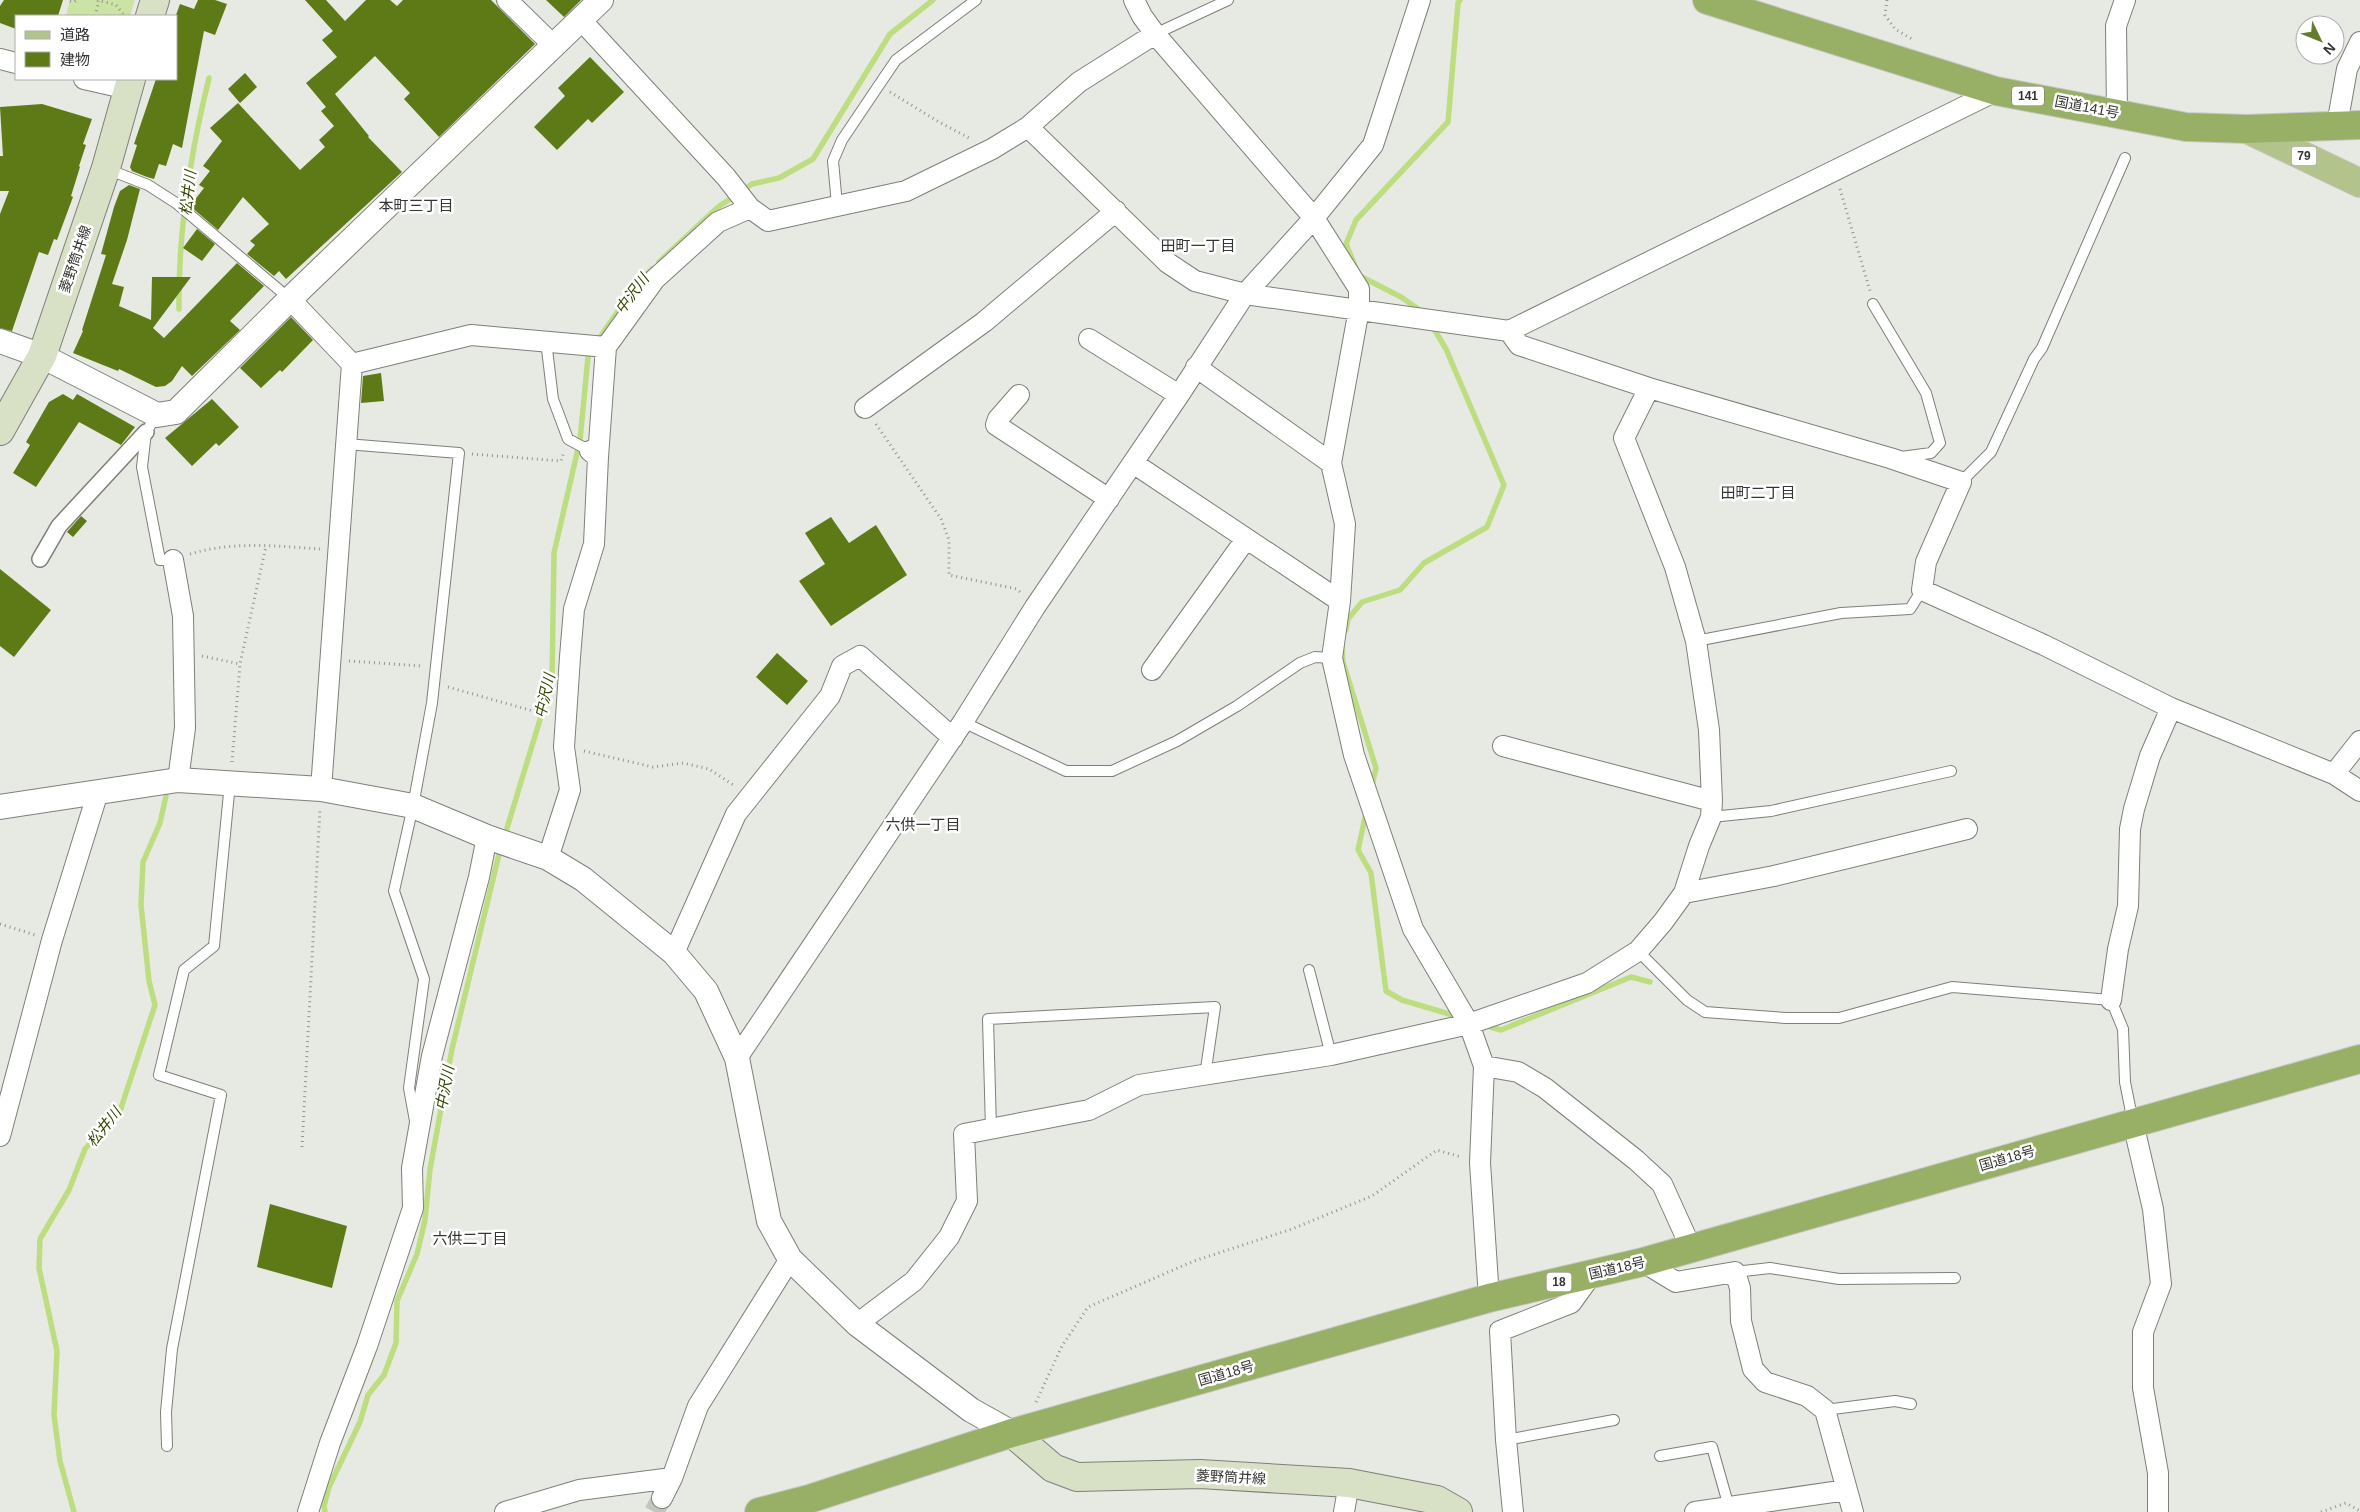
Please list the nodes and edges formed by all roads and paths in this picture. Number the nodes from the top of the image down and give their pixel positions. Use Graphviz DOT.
graph roads {
  1 [pos="77,0"];
  2 [pos="99,0"];
  3 [pos="155,0"];
  4 [pos="507,0"];
  5 [pos="601,0"];
  6 [pos="976,0"];
  7 [pos="1134,0"];
  8 [pos="1228,0"];
  9 [pos="1420,0"];
  10 [pos="1706,0"];
  11 [pos="2125,0"];
  12 [pos="70,1"];
  13 [pos="138,12"];
  14 [pos="96,15"];
  15 [pos="122,15"];
  16 [pos="581,20"];
  17 [pos="1155,34"];
  18 [pos="2360,42"];
  19 [pos="554,46"];
  20 [pos="0,59"];
  21 [pos="15,63"];
  22 [pos="93,80"];
  23 [pos="129,84"];
  24 [pos="879,85"];
  25 [pos="1996,90"];
  26 [pos="2117,113"];
  27 [pos="2348,125"];
  28 [pos="1028,127"];
  29 [pos="2248,129"];
  30 [pos="992,149"];
  31 [pos="2125,158"];
  32 [pos="106,168"];
  33 [pos="1835,170"];
  34 [pos="2360,183"];
  35 [pos="747,203"];
  36 [pos="836,206"];
  37 [pos="1116,211"];
  38 [pos="1314,218"];
  39 [pos="1245,294"];
  40 [pos="290,299"];
  41 [pos="1873,304"];
  42 [pos="1359,309"];
  43 [pos="1509,331"];
  44 [pos="1089,339"];
  45 [pos="0,341"];
  46 [pos="546,341"];
  47 [pos="606,347"];
  48 [pos="42,356"];
  49 [pos="352,364"];
  50 [pos="1196,367"];
  51 [pos="1649,388"];
  52 [pos="1019,395"];
  53 [pos="1179,395"];
  54 [pos="865,408"];
  55 [pos="151,424"];
  56 [pos="0,431"];
  57 [pos="568,439"];
  58 [pos="346,444"];
  59 [pos="460,453"];
  60 [pos="594,454"];
  61 [pos="1890,458"];
  62 [pos="1133,463"];
  63 [pos="1331,463"];
  64 [pos="1961,482"];
  65 [pos="1109,499"];
  66 [pos="1246,539"];
  67 [pos="266,546"];
  68 [pos="338,550"];
  69 [pos="40,559"];
  70 [pos="173,560"];
  71 [pos="1922,590"];
  72 [pos="1340,601"];
  73 [pos="1035,607"];
  74 [pos="1696,641"];
  75 [pos="184,652"];
  76 [pos="1332,658"];
  77 [pos="330,660"];
  78 [pos="240,664"];
  79 [pos="436,667"];
  80 [pos="1152,670"];
  81 [pos="434,683"];
  82 [pos="2171,708"];
  83 [pos="566,714"];
  84 [pos="958,730"];
  85 [pos="2360,741"];
  86 [pos="1503,746"];
  87 [pos="564,747"];
  88 [pos="1951,772"];
  89 [pos="2334,774"];
  90 [pos="174,781"];
  91 [pos="230,782"];
  92 [pos="321,789"];
  93 [pos="2360,791"];
  94 [pos="98,792"];
  95 [pos="750,795"];
  96 [pos="413,806"];
  97 [pos="0,807"];
  98 [pos="1712,809"];
  99 [pos="1967,829"];
  100 [pos="489,837"];
  101 [pos="548,858"];
  102 [pos="1684,893"];
  103 [pos="0,924"];
  104 [pos="52,940"];
  105 [pos="1638,951"];
  106 [pos="674,953"];
  107 [pos="1309,970"];
  108 [pos="2112,1000"];
  109 [pos="1469,1024"];
  110 [pos="1331,1055"];
  111 [pos="737,1058"];
  112 [pos="2360,1059"];
  113 [pos="1484,1066"];
  114 [pos="1206,1076"];
  115 [pos="2133,1122"];
  116 [pos="991,1129"];
  117 [pos="1,1132"];
  118 [pos="418,1136"];
  119 [pos="302,1147"];
  120 [pos="1480,1163"];
  121 [pos="1691,1248"];
  122 [pos="790,1259"];
  123 [pos="1643,1262"];
  124 [pos="1735,1272"];
  125 [pos="1592,1274"];
  126 [pos="1955,1278"];
  127 [pos="1489,1298"];
  128 [pos="857,1324"];
  129 [pos="1911,1404"];
  130 [pos="1825,1410"];
  131 [pos="1614,1420"];
  132 [pos="1018,1432"];
  133 [pos="1506,1440"];
  134 [pos="167,1446"];
  135 [pos="1660,1456"];
  136 [pos="672,1478"];
  137 [pos="1349,1483"];
  138 [pos="1847,1490"];
  139 [pos="662,1498"];
  140 [pos="811,1506"];
  141 [pos="1729,1507"];
  142 [pos="2360,1511"];
  143 [pos="308,1512"];
  144 [pos="505,1512"];
  145 [pos="759,1512"];
  146 [pos="1344,1512"];
  147 [pos="1458,1512"];
  148 [pos="1514,1512"];
  149 [pos="1695,1512"];
  150 [pos="1853,1512"];
  151 [pos="2158,1512"];
  152 [pos="2321,1512"];
  1 -- 12 [label="path"];
  2 -- 14 [label="path"];
  2 -- 15 [label="path"];
  3 -- 13 [label="main road"];
  4 -- 19 [label="street"];
  5 -- 16 [label="street"];
  6 -- 24 [label="lane"];
  7 -- 17 [label="street"];
  8 -- 17 [label="lane"];
  9 -- 38 [label="street"];
  10 -- 25 [label="highway, 国道141号 / 141"];
  11 -- 26 [label="street"];
  16 -- 19 [label="street"];
  16 -- 35 [label="street"];
  17 -- 28 [label="street"];
  17 -- 38 [label="street"];
  18 -- 27 [label="street"];
  19 -- 40 [label="street"];
  20 -- 21 [label="street"];
  22 -- 23 [label="street"];
  23 -- 32 [label="main road, 菱野筒井線"];
  24 -- 30 [label="path"];
  24 -- 36 [label="lane"];
  25 -- 26 [label="highway, 国道141号 / 141"];
  25 -- 33 [label="street"];
  26 -- 29 [label="highway, 国道141号 / 141"];
  27 -- 29 [label="highway, 国道141号 / 141"];
  28 -- 30 [label="street"];
  28 -- 37 [label="street"];
  29 -- 34 [label="main road, 79"];
  30 -- 36 [label="street"];
  31 -- 64 [label="lane"];
  32 -- 40 [label="lane"];
  32 -- 48 [label="main road, 菱野筒井線"];
  33 -- 41 [label="path"];
  33 -- 43 [label="street"];
  35 -- 36 [label="street"];
  35 -- 47 [label="street"];
  37 -- 39 [label="street"];
  37 -- 54 [label="street"];
  38 -- 39 [label="street"];
  38 -- 42 [label="street"];
  39 -- 42 [label="street"];
  39 -- 50 [label="street"];
  40 -- 49 [label="street"];
  40 -- 55 [label="street"];
  41 -- 61 [label="lane"];
  42 -- 43 [label="street"];
  42 -- 63 [label="street"];
  43 -- 51 [label="street"];
  44 -- 53 [label="street"];
  45 -- 48 [label="street"];
  46 -- 47 [label="street"];
  46 -- 49 [label="street"];
  46 -- 57 [label="lane"];
  47 -- 60 [label="street"];
  48 -- 55 [label="street"];
  48 -- 56 [label="main road, 菱野筒井線"];
  49 -- 58 [label="street"];
  50 -- 53 [label="street"];
  50 -- 63 [label="street"];
  51 -- 61 [label="street"];
  51 -- 74 [label="street"];
  52 -- 65 [label="street"];
  53 -- 62 [label="street"];
  54 -- 73 [label="path"];
  55 -- 69 [label="street"];
  55 -- 70 [label="lane"];
  57 -- 59 [label="path"];
  57 -- 60 [label="lane"];
  58 -- 59 [label="lane"];
  58 -- 68 [label="street"];
  59 -- 79 [label="lane"];
  60 -- 83 [label="street"];
  61 -- 64 [label="street"];
  62 -- 65 [label="street"];
  62 -- 66 [label="street"];
  63 -- 72 [label="street"];
  64 -- 71 [label="street"];
  65 -- 73 [label="street"];
  66 -- 72 [label="street"];
  66 -- 80 [label="street"];
  67 -- 68 [label="path"];
  67 -- 70 [label="path"];
  67 -- 78 [label="path"];
  68 -- 77 [label="street"];
  70 -- 75 [label="street"];
  71 -- 74 [label="lane"];
  71 -- 82 [label="street"];
  72 -- 76 [label="street"];
  73 -- 84 [label="street"];
  74 -- 98 [label="street"];
  75 -- 78 [label="path"];
  75 -- 90 [label="street"];
  76 -- 84 [label="lane"];
  76 -- 109 [label="street"];
  77 -- 79 [label="path"];
  77 -- 92 [label="street"];
  78 -- 91 [label="path"];
  79 -- 81 [label="lane"];
  81 -- 83 [label="path"];
  81 -- 96 [label="lane"];
  82 -- 89 [label="street"];
  82 -- 108 [label="street"];
  83 -- 87 [label="street"];
  84 -- 95 [label="street"];
  84 -- 111 [label="street"];
  85 -- 89 [label="street"];
  86 -- 98 [label="street"];
  87 -- 95 [label="path"];
  87 -- 101 [label="street"];
  88 -- 98 [label="lane"];
  89 -- 93 [label="street"];
  90 -- 91 [label="street"];
  90 -- 94 [label="street"];
  91 -- 92 [label="street"];
  91 -- 134 [label="lane"];
  92 -- 96 [label="street"];
  92 -- 119 [label="path"];
  94 -- 97 [label="street"];
  94 -- 104 [label="street"];
  95 -- 106 [label="street"];
  96 -- 100 [label="street"];
  96 -- 118 [label="lane"];
  98 -- 102 [label="street"];
  99 -- 102 [label="street"];
  100 -- 101 [label="street"];
  100 -- 118 [label="street"];
  101 -- 106 [label="street"];
  102 -- 105 [label="street"];
  103 -- 104 [label="path"];
  104 -- 117 [label="street"];
  105 -- 108 [label="lane"];
  105 -- 109 [label="street"];
  106 -- 111 [label="street"];
  107 -- 110 [label="lane"];
  108 -- 115 [label="lane"];
  109 -- 110 [label="street"];
  109 -- 113 [label="street"];
  110 -- 114 [label="street"];
  111 -- 122 [label="street"];
  112 -- 115 [label="highway, 国道18号 / 18"];
  113 -- 120 [label="street"];
  113 -- 121 [label="street"];
  114 -- 116 [label="street"];
  114 -- 116 [label="lane"];
  115 -- 121 [label="highway, 国道18号 / 18"];
  115 -- 151 [label="street"];
  116 -- 128 [label="street"];
  118 -- 143 [label="street"];
  120 -- 127 [label="street"];
  120 -- 132 [label="path"];
  121 -- 123 [label="highway, 国道18号 / 18"];
  122 -- 128 [label="street"];
  122 -- 136 [label="street"];
  123 -- 124 [label="street"];
  123 -- 125 [label="highway, 国道18号 / 18"];
  124 -- 126 [label="lane"];
  124 -- 130 [label="street"];
  125 -- 127 [label="highway, 国道18号 / 18"];
  125 -- 133 [label="street"];
  127 -- 132 [label="highway, 国道18号 / 18"];
  128 -- 132 [label="street"];
  129 -- 130 [label="lane"];
  130 -- 138 [label="street"];
  131 -- 133 [label="lane"];
  132 -- 137 [label="main road, 菱野筒井線"];
  132 -- 140 [label="highway, 国道18号 / 18"];
  133 -- 148 [label="street"];
  135 -- 141 [label="lane"];
  136 -- 139 [label="street"];
  136 -- 144 [label="street"];
  137 -- 146 [label="street"];
  137 -- 147 [label="main road, 菱野筒井線"];
  138 -- 141 [label="street"];
  138 -- 150 [label="street"];
  140 -- 145 [label="highway, 国道18号 / 18"];
  141 -- 149 [label="street"];
  142 -- 152 [label="path"];
}
